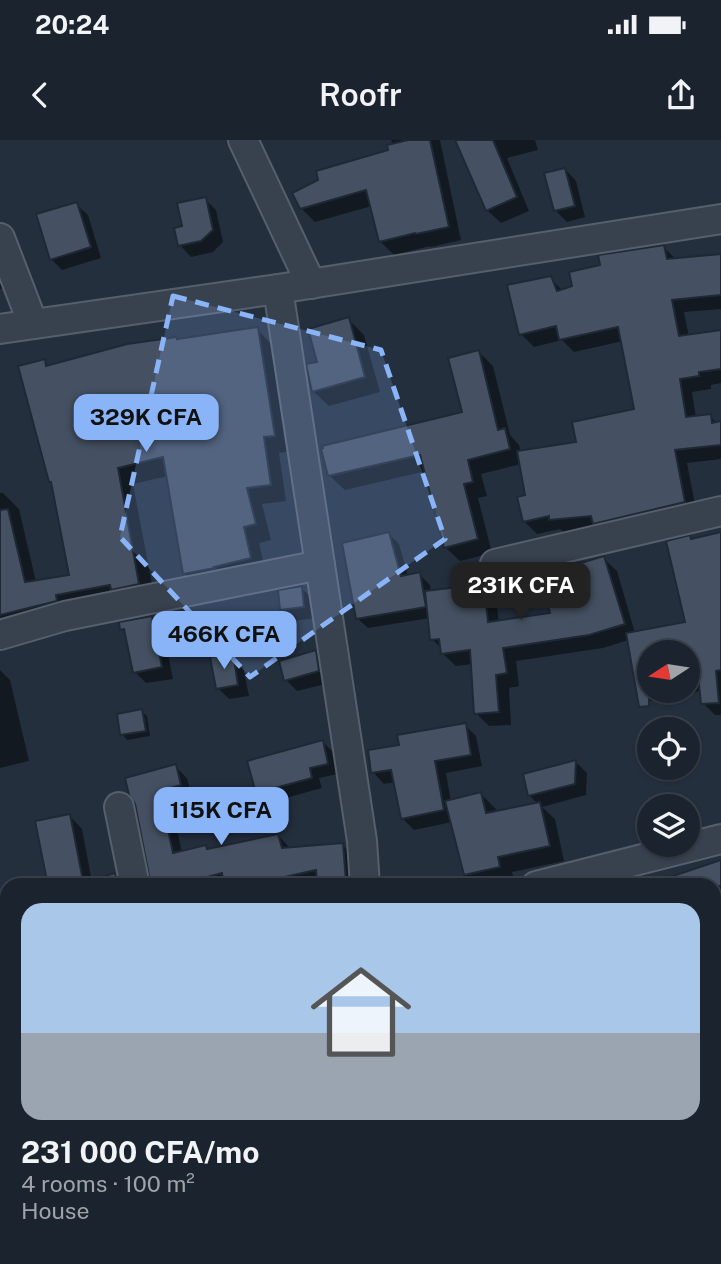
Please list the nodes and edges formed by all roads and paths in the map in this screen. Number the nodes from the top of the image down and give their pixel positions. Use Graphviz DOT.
graph roads {
  1 [pos="243,140"];
  2 [pos="721,219"];
  3 [pos="0,239"];
  4 [pos="311,284"];
  5 [pos="278,289"];
  6 [pos="33,324"];
  7 [pos="0,329"];
  8 [pos="721,512"];
  9 [pos="495,564"];
  10 [pos="320,565"];
  11 [pos="0,635"];
  12 [pos="119,807"];
  13 [pos="721,839"];
  14 [pos="133,878"];
  15 [pos="364,878"];
  16 [pos="567,878"];
  1 -- 4 [label="street"];
  2 -- 4 [label="street"];
  3 -- 6 [label="street"];
  4 -- 5 [label="street"];
  5 -- 6 [label="street"];
  5 -- 10 [label="street"];
  6 -- 7 [label="street"];
  8 -- 9 [label="street"];
  10 -- 11 [label="street"];
  10 -- 15 [label="street"];
  12 -- 14 [label="street"];
  13 -- 16 [label="street"];
}
